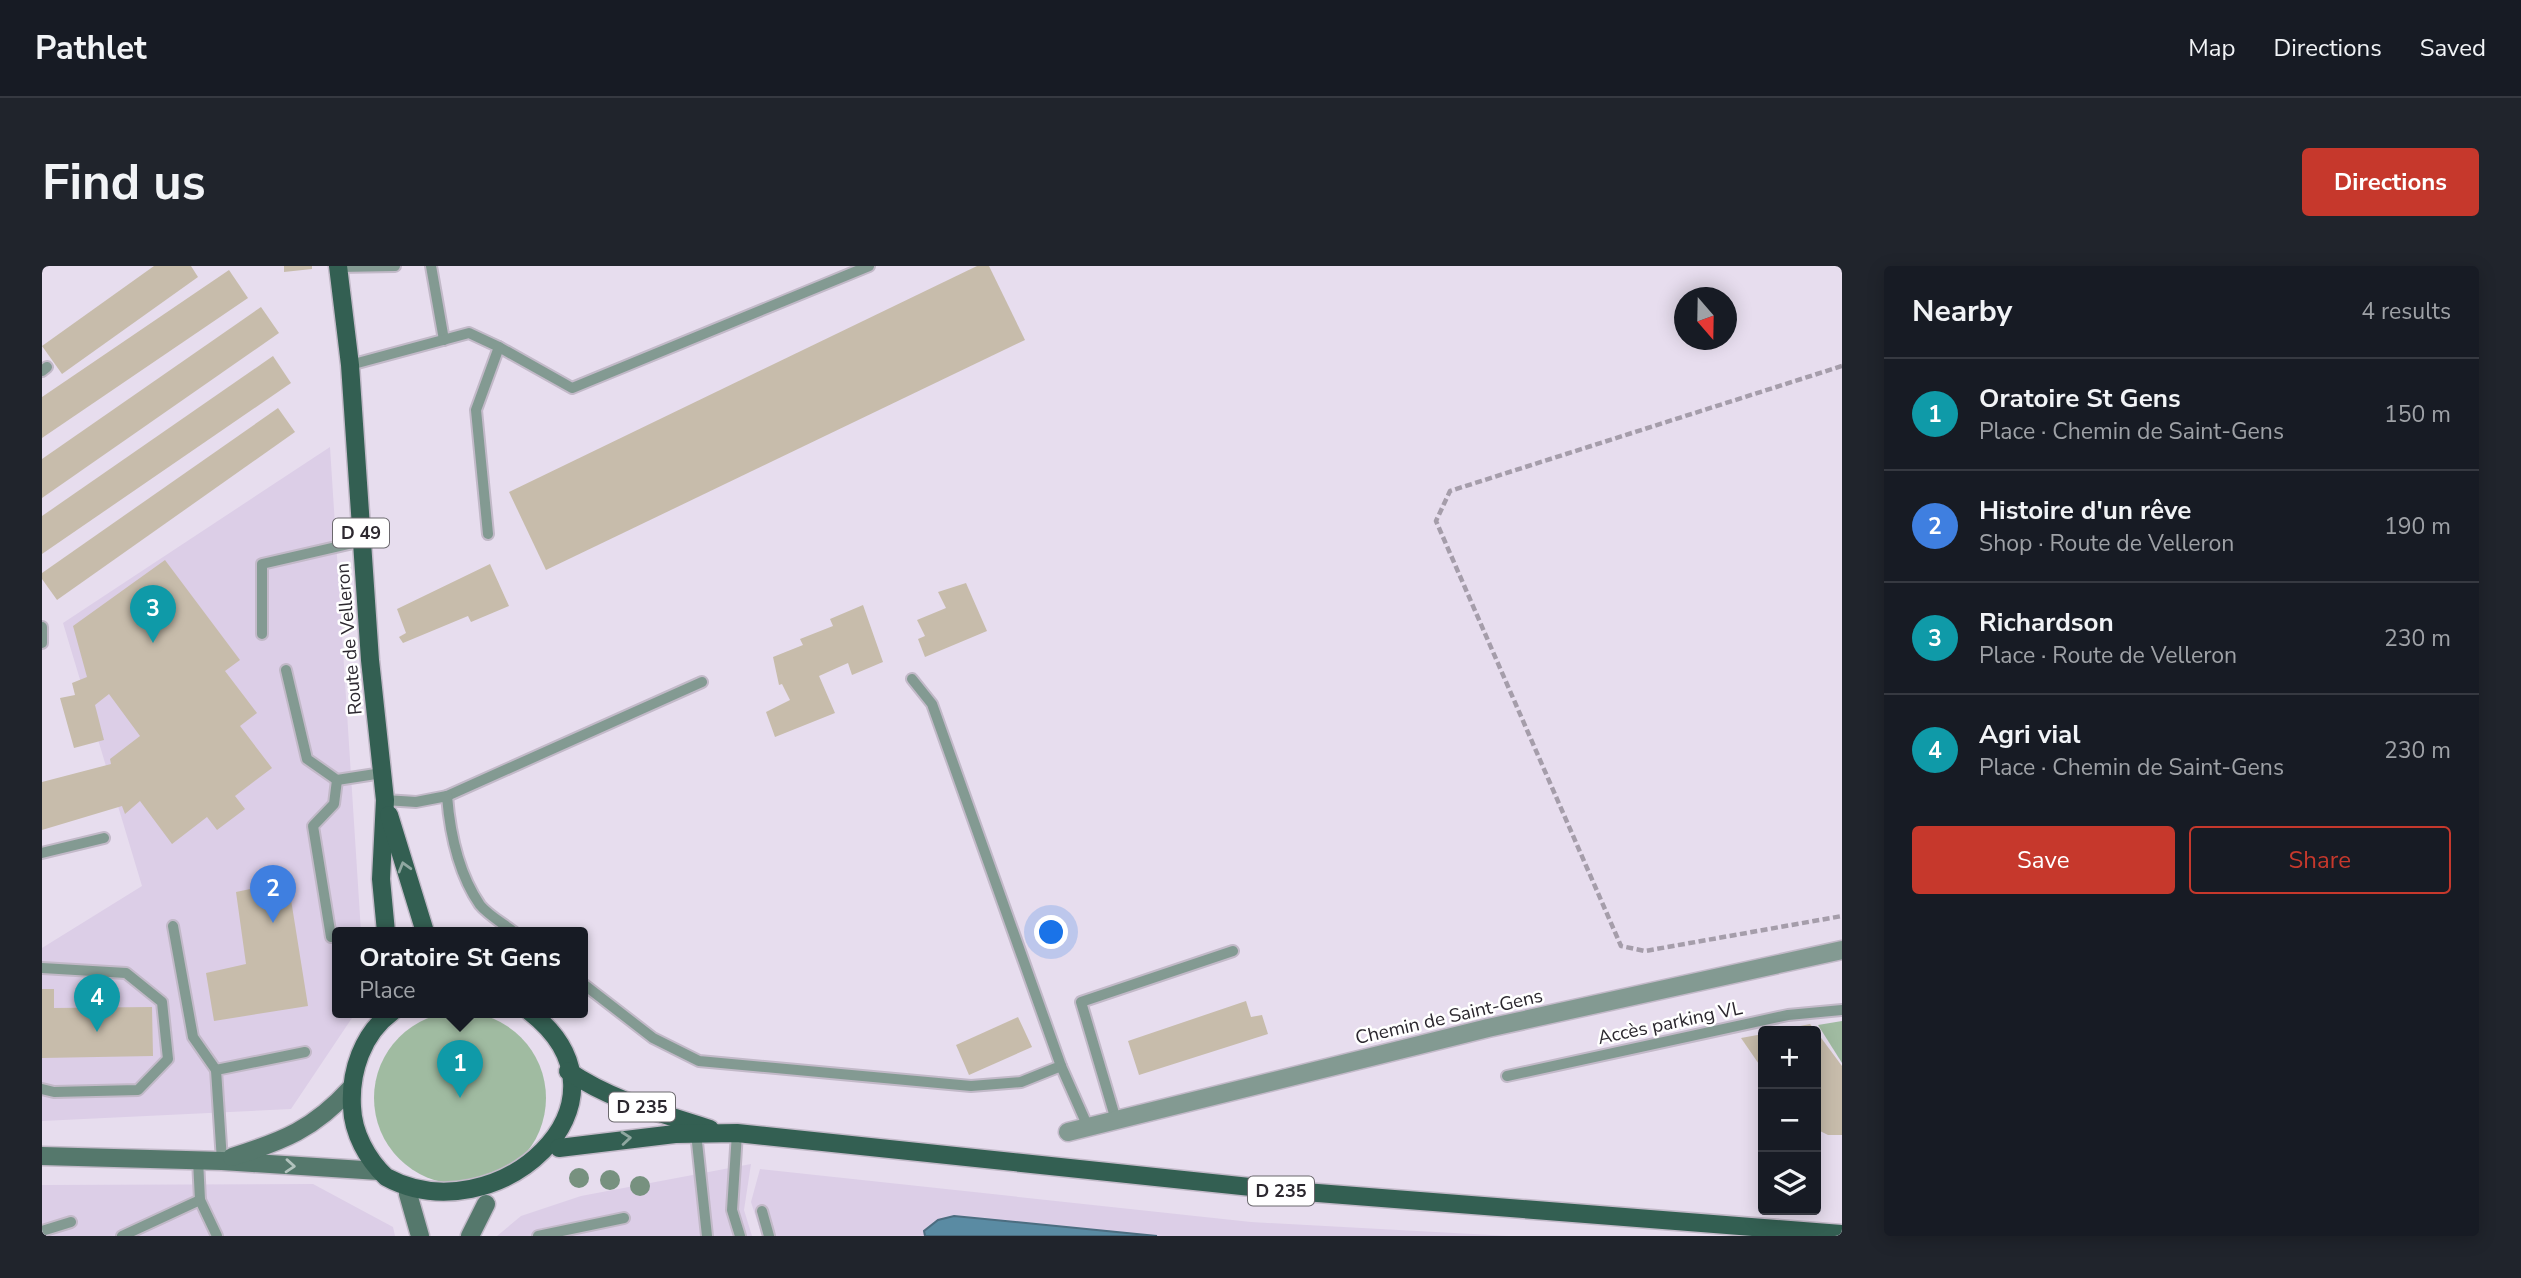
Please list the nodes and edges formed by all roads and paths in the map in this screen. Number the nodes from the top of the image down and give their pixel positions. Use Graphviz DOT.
graph roads {
  1 [pos="395,266"];
  2 [pos="431,266"];
  3 [pos="869,266"];
  4 [pos="338,267"];
  5 [pos="444,340"];
  6 [pos="499,347"];
  7 [pos="350,365"];
  8 [pos="1842,366"];
  9 [pos="488,534"];
  10 [pos="362,541"];
  11 [pos="42,627"];
  12 [pos="262,634"];
  13 [pos="42,643"];
  14 [pos="286,670"];
  15 [pos="912,678"];
  16 [pos="702,682"];
  17 [pos="382,773"];
  18 [pos="337,780"];
  19 [pos="447,796"];
  20 [pos="385,800"];
  21 [pos="104,838"];
  22 [pos="42,853"];
  23 [pos="1842,916"];
  24 [pos="173,926"];
  25 [pos="386,927"];
  26 [pos="423,927"];
  27 [pos="508,927"];
  28 [pos="331,937"];
  29 [pos="1842,950"];
  30 [pos="1233,951"];
  31 [pos="42,968"];
  32 [pos="588,986"];
  33 [pos="1842,1010"];
  34 [pos="385,1018"];
  35 [pos="535,1018"];
  36 [pos="305,1052"];
  37 [pos="1061,1066"];
  38 [pos="216,1070"];
  39 [pos="568,1071"];
  40 [pos="1507,1076"];
  41 [pos="351,1088"];
  42 [pos="42,1089"];
  43 [pos="1116,1120"];
  44 [pos="1088,1127"];
  45 [pos="1068,1132"];
  46 [pos="696,1133"];
  47 [pos="729,1133"];
  48 [pos="559,1148"];
  49 [pos="42,1156"];
  50 [pos="198,1160"];
  51 [pos="222,1161"];
  52 [pos="379,1171"];
  53 [pos="408,1194"];
  54 [pos="200,1200"];
  55 [pos="486,1204"];
  56 [pos="762,1211"];
  57 [pos="624,1218"];
  58 [pos="71,1222"];
  59 [pos="42,1231"];
  60 [pos="1842,1234"];
  61 [pos="122,1236"];
  62 [pos="217,1236"];
  63 [pos="420,1236"];
  64 [pos="470,1236"];
  65 [pos="538,1236"];
  66 [pos="707,1236"];
  67 [pos="740,1236"];
  68 [pos="769,1236"];
  1 -- 4 [label="lane"];
  2 -- 5 [label="lane"];
  3 -- 6 [label="lane"];
  4 -- 7 [label="main road, Route de Velleron / D 49"];
  5 -- 6 [label="lane"];
  5 -- 7 [label="lane"];
  6 -- 9 [label="lane"];
  7 -- 10 [label="main road, Route de Velleron / D 49"];
  8 -- 23 [label="path"];
  10 -- 12 [label="lane"];
  10 -- 17 [label="main road, Route de Velleron / D 49"];
  11 -- 13 [label="lane"];
  14 -- 18 [label="lane"];
  15 -- 37 [label="lane"];
  16 -- 19 [label="lane"];
  17 -- 18 [label="lane"];
  17 -- 20 [label="main road, Route de Velleron / D 49"];
  18 -- 28 [label="lane"];
  19 -- 20 [label="lane"];
  19 -- 27 [label="lane"];
  20 -- 25 [label="main road, Route de Velleron / D 49"];
  26 -- 20 [label="main road, Route de Velleron / D 49, one-way"];
  21 -- 22 [label="lane"];
  24 -- 38 [label="lane"];
  29 -- 43 [label="street, Chemin de Saint-Gens"];
  30 -- 43 [label="lane"];
  31 -- 42 [label="lane"];
  32 -- 37 [label="lane"];
  33 -- 40 [label="lane, Accès parking VL"];
  34 -- 41 [label="main road"];
  35 -- 39 [label="main road"];
  36 -- 38 [label="lane"];
  37 -- 44 [label="lane"];
  38 -- 51 [label="lane"];
  39 -- 47 [label="main road, D 235"];
  39 -- 48 [label="main road"];
  41 -- 51 [label="main road"];
  41 -- 52 [label="main road"];
  43 -- 44 [label="street, Chemin de Saint-Gens"];
  44 -- 45 [label="street, Chemin de Saint-Gens"];
  46 -- 47 [label="main road, D 235"];
  48 -- 46 [label="main road, D 235, one-way"];
  46 -- 66 [label="lane"];
  47 -- 60 [label="main road, D 235"];
  47 -- 67 [label="lane"];
  48 -- 55 [label="main road"];
  49 -- 50 [label="main road"];
  50 -- 51 [label="main road"];
  50 -- 54 [label="lane"];
  51 -- 52 [label="main road, one-way"];
  52 -- 53 [label="main road"];
  53 -- 55 [label="main road"];
  53 -- 63 [label="main road"];
  54 -- 61 [label="lane"];
  54 -- 62 [label="lane"];
  55 -- 64 [label="main road"];
  56 -- 68 [label="lane"];
  57 -- 65 [label="lane"];
  58 -- 59 [label="lane"];
}
